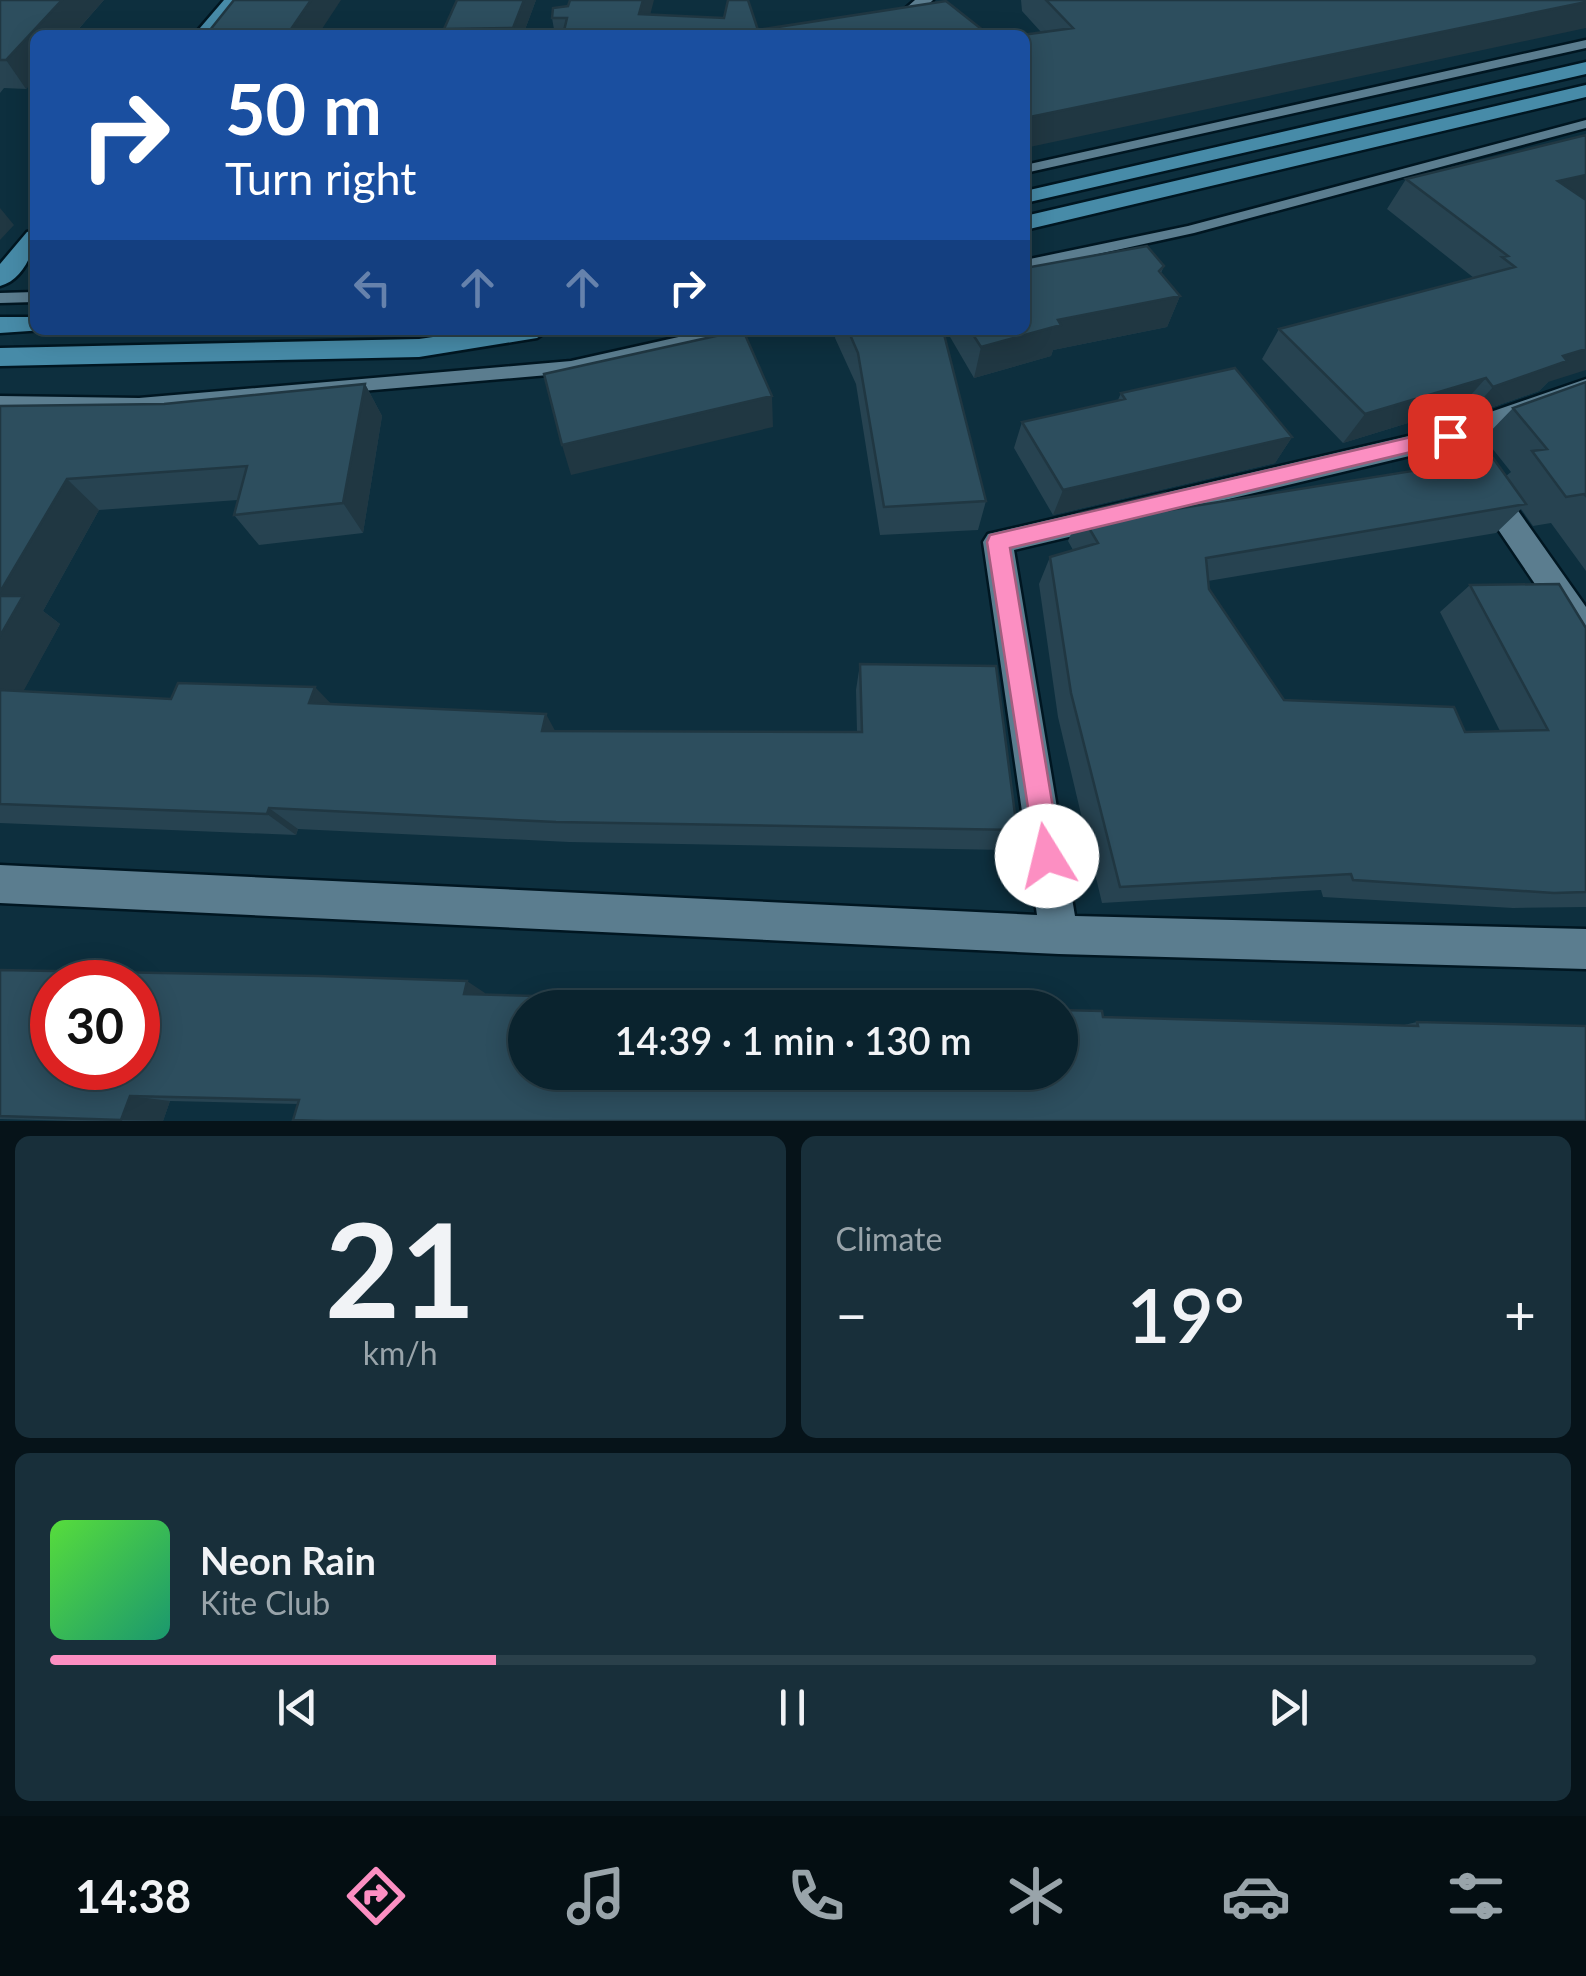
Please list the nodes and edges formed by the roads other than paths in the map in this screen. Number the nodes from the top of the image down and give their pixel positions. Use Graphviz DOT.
graph roads {
  1 [pos="232,0"];
  2 [pos="925,0"];
  3 [pos="896,27"];
  4 [pos="207,30"];
  5 [pos="1586,44"];
  6 [pos="1586,68"];
  7 [pos="1586,92"];
  8 [pos="1586,124"];
  9 [pos="1030,168"];
  10 [pos="1030,196"];
  11 [pos="1030,222"];
  12 [pos="30,243"];
  13 [pos="1030,264"];
  14 [pos="0,279"];
  15 [pos="30,297"];
  16 [pos="0,298"];
  17 [pos="30,324"];
  18 [pos="0,325"];
  19 [pos="504,335"];
  20 [pos="712,335"];
  21 [pos="0,357"];
  22 [pos="1586,388"];
  23 [pos="0,402"];
  24 [pos="1450,436"];
  25 [pos="1586,633"];
  26 [pos="0,884"];
  27 [pos="1059,935"];
  28 [pos="1586,949"];
  1 -- 4 [label="main road"];
  2 -- 3 [label="street"];
  5 -- 9 [label="lane"];
  6 -- 10 [label="main road"];
  7 -- 11 [label="main road"];
  8 -- 13 [label="lane"];
  12 -- 14 [label="main road"];
  15 -- 16 [label="lane"];
  17 -- 18 [label="main road"];
  19 -- 21 [label="main road"];
  20 -- 23 [label="lane"];
  22 -- 24 [label="street"];
  24 -- 25 [label="street"];
  24 -- 27 [label="street"];
  26 -- 27 [label="street"];
  27 -- 28 [label="street"];
}
